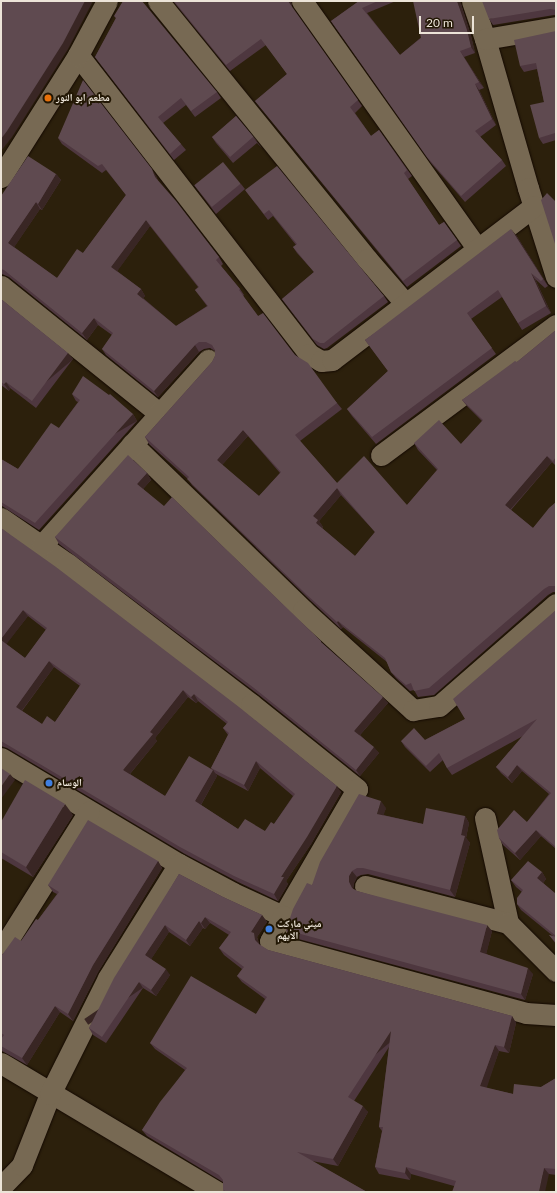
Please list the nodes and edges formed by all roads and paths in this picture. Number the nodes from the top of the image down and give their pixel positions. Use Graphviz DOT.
graph roads {
  1 [pos="107,1"];
  2 [pos="158,1"];
  3 [pos="302,1"];
  4 [pos="472,1"];
  5 [pos="556,27"];
  6 [pos="485,39"];
  7 [pos="78,55"];
  8 [pos="2,174"];
  9 [pos="534,206"];
  10 [pos="477,248"];
  11 [pos="556,277"];
  12 [pos="1,286"];
  13 [pos="405,303"];
  14 [pos="556,325"];
  15 [pos="208,360"];
  16 [pos="159,413"];
  17 [pos="132,444"];
  18 [pos="381,455"];
  19 [pos="1,518"];
  20 [pos="42,545"];
  21 [pos="556,604"];
  22 [pos="1,758"];
  23 [pos="89,811"];
  24 [pos="485,818"];
  25 [pos="179,864"];
  26 [pos="365,886"];
  27 [pos="283,916"];
  28 [pos="508,923"];
  29 [pos="1,951"];
  30 [pos="556,971"];
  31 [pos="556,1015"];
  32 [pos="1,1063"];
  33 [pos="50,1094"];
  34 [pos="1,1187"];
  35 [pos="217,1192"];
  1 -- 7 [label="street"];
  2 -- 13 [label="street"];
  3 -- 10 [label="street"];
  4 -- 6 [label="street"];
  5 -- 6 [label="street"];
  6 -- 9 [label="street"];
  7 -- 8 [label="street"];
  7 -- 13 [label="street"];
  9 -- 10 [label="street"];
  9 -- 11 [label="street"];
  10 -- 13 [label="street"];
  12 -- 16 [label="street"];
  14 -- 18 [label="street"];
  15 -- 16 [label="street"];
  16 -- 17 [label="street"];
  17 -- 20 [label="street"];
  17 -- 21 [label="street"];
  19 -- 20 [label="street"];
  20 -- 27 [label="street"];
  22 -- 23 [label="street"];
  23 -- 25 [label="street"];
  23 -- 29 [label="street"];
  24 -- 28 [label="street"];
  25 -- 27 [label="street"];
  25 -- 33 [label="street"];
  26 -- 28 [label="street"];
  27 -- 31 [label="street"];
  28 -- 30 [label="street"];
  32 -- 33 [label="street"];
  33 -- 34 [label="street"];
  33 -- 35 [label="street"];
}
